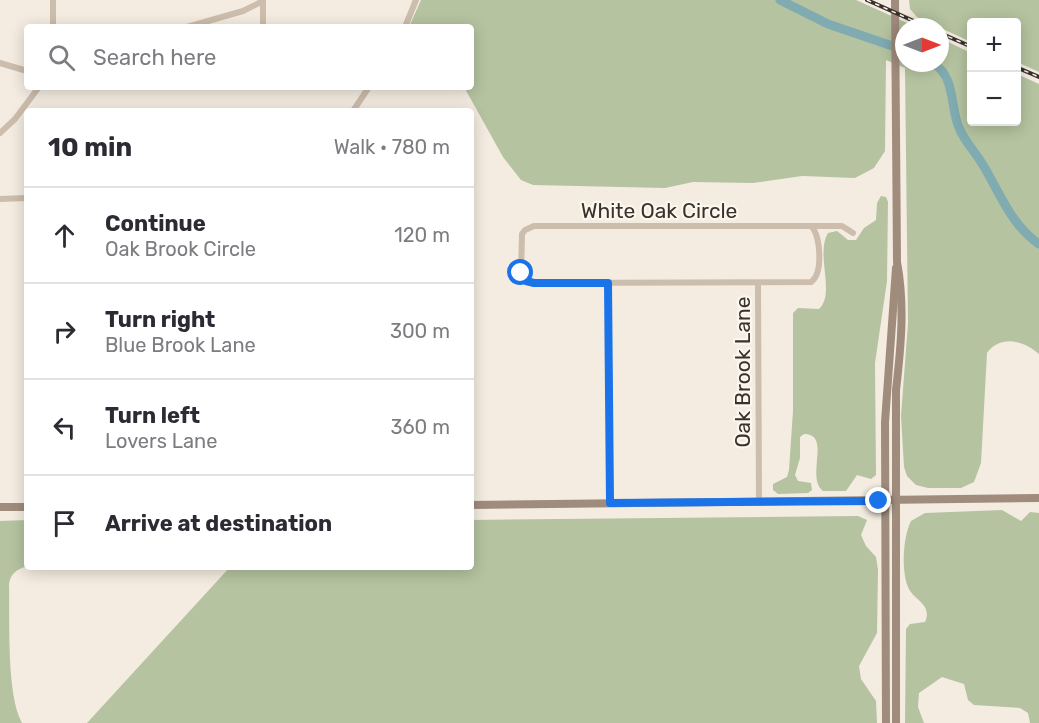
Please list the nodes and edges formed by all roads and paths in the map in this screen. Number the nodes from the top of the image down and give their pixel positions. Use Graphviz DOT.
graph roads {
  1 [pos="53,0"];
  2 [pos="416,0"];
  3 [pos="895,0"];
  4 [pos="263,1"];
  5 [pos="54,24"];
  6 [pos="198,24"];
  7 [pos="263,24"];
  8 [pos="406,24"];
  9 [pos="0,63"];
  10 [pos="24,70"];
  11 [pos="37,90"];
  12 [pos="367,90"];
  13 [pos="355,108"];
  14 [pos="0,133"];
  15 [pos="24,198"];
  16 [pos="0,199"];
  17 [pos="812,227"];
  18 [pos="853,233"];
  19 [pos="897,262"];
  20 [pos="608,283"];
  21 [pos="758,283"];
  22 [pos="1039,498"];
  23 [pos="885,501"];
  24 [pos="896,501"];
  25 [pos="610,503"];
  26 [pos="759,503"];
  27 [pos="474,505"];
  28 [pos="0,507"];
  29 [pos="24,507"];
  30 [pos="886,723"];
  31 [pos="896,723"];
  1 -- 5 [label="street"];
  2 -- 8 [label="street"];
  3 -- 19 [label="street"];
  4 -- 6 [label="street"];
  4 -- 7 [label="street"];
  9 -- 10 [label="street"];
  11 -- 14 [label="street"];
  12 -- 13 [label="street"];
  15 -- 16 [label="street"];
  17 -- 18 [label="street, White Oak Circle"];
  17 -- 20 [label="street, White Oak Circle"];
  17 -- 21 [label="street, Oak Brook Lane"];
  19 -- 23 [label="street"];
  19 -- 24 [label="street"];
  20 -- 21 [label="street"];
  20 -- 25 [label="street"];
  21 -- 26 [label="street, Oak Brook Lane"];
  22 -- 24 [label="street"];
  23 -- 24 [label="street"];
  23 -- 26 [label="street"];
  23 -- 30 [label="street"];
  24 -- 31 [label="street"];
  25 -- 26 [label="street"];
  25 -- 27 [label="street"];
  28 -- 29 [label="street"];
}
